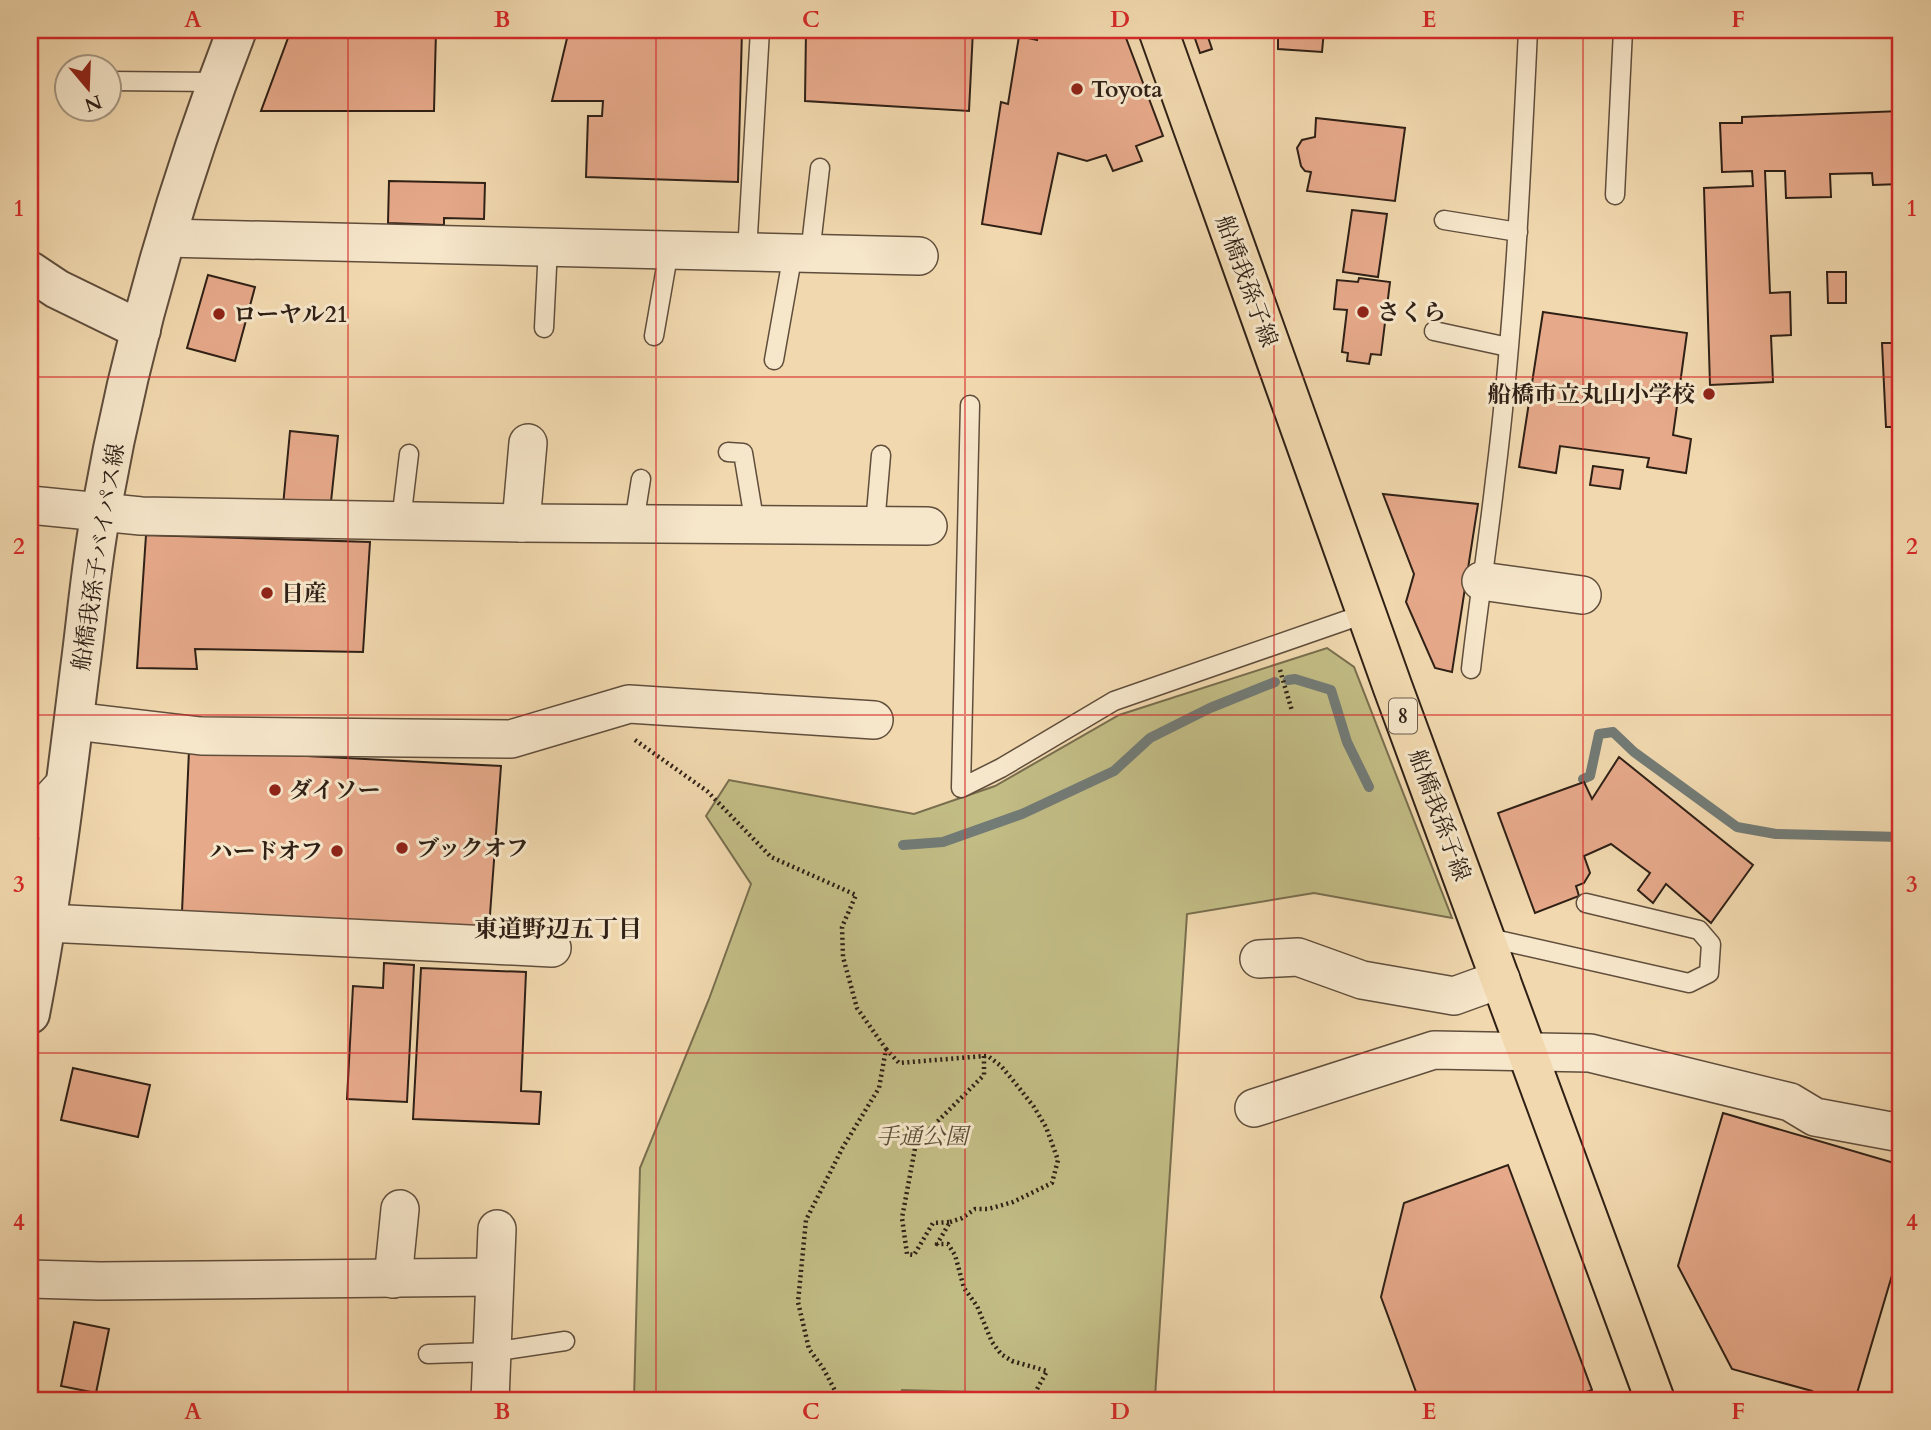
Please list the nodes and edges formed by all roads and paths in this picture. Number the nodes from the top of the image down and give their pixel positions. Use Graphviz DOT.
graph roads {
  1 [pos="237,30"];
  2 [pos="760,30"];
  3 [pos="1158,30"];
  4 [pos="1528,30"];
  5 [pos="1623,30"];
  6 [pos="122,81"];
  7 [pos="217,82"];
  8 [pos="820,168"];
  9 [pos="1615,195"];
  10 [pos="1444,220"];
  11 [pos="1518,232"];
  12 [pos="166,238"];
  13 [pos="548,247"];
  14 [pos="669,250"];
  15 [pos="747,252"];
  16 [pos="802,253"];
  17 [pos="919,256"];
  18 [pos="30,271"];
  19 [pos="544,328"];
  20 [pos="141,330"];
  21 [pos="1434,331"];
  22 [pos="654,336"];
  23 [pos="1507,347"];
  24 [pos="774,360"];
  25 [pos="970,404"];
  26 [pos="528,443"];
  27 [pos="728,452"];
  28 [pos="409,454"];
  29 [pos="881,455"];
  30 [pos="641,480"];
  31 [pos="30,505"];
  32 [pos="101,512"];
  33 [pos="401,521"];
  34 [pos="521,523"];
  35 [pos="634,523"];
  36 [pos="755,525"];
  37 [pos="875,525"];
  38 [pos="928,526"];
  39 [pos="1481,581"];
  40 [pos="1583,595"];
  41 [pos="1347,620"];
  42 [pos="1280,667"];
  43 [pos="1471,669"];
  44 [pos="1292,711"];
  45 [pos="598,713"];
  46 [pos="874,720"];
  47 [pos="74,721"];
  48 [pos="65,784"];
  49 [pos="30,822"];
  50 [pos="1586,903"];
  51 [pos="47,923"];
  52 [pos="1485,937"];
  53 [pos="552,948"];
  54 [pos="1259,959"];
  55 [pos="1501,979"];
  56 [pos="30,1014"];
  57 [pos="886,1049"];
  58 [pos="1529,1054"];
  59 [pos="984,1056"];
  60 [pos="1254,1108"];
  61 [pos="1901,1133"];
  62 [pos="400,1209"];
  63 [pos="950,1222"];
  64 [pos="497,1229"];
  65 [pos="494,1277"];
  66 [pos="30,1279"];
  67 [pos="393,1279"];
  68 [pos="565,1341"];
  69 [pos="492,1352"];
  70 [pos="428,1354"];
  71 [pos="489,1400"];
  72 [pos="841,1400"];
  73 [pos="899,1400"];
  74 [pos="905,1400"];
  75 [pos="1031,1400"];
  76 [pos="1655,1400"];
  1 -- 7 [label="street, 船橋我孫子バイパス線"];
  2 -- 15 [label="lane"];
  3 -- 52 [label="main road, 船橋我孫子線 / 8"];
  4 -- 11 [label="lane"];
  5 -- 9 [label="lane"];
  6 -- 7 [label="lane"];
  7 -- 12 [label="street, 船橋我孫子バイパス線"];
  8 -- 16 [label="lane"];
  10 -- 11 [label="lane"];
  11 -- 23 [label="lane"];
  12 -- 13 [label="street"];
  12 -- 20 [label="street, 船橋我孫子バイパス線"];
  13 -- 14 [label="street"];
  13 -- 19 [label="lane"];
  14 -- 15 [label="street"];
  14 -- 22 [label="lane"];
  15 -- 16 [label="street"];
  16 -- 17 [label="street"];
  16 -- 24 [label="lane"];
  18 -- 20 [label="street"];
  20 -- 32 [label="street, 船橋我孫子バイパス線"];
  21 -- 23 [label="lane"];
  23 -- 39 [label="lane"];
  25 -- 41 [label="lane"];
  26 -- 34 [label="street"];
  27 -- 36 [label="lane"];
  28 -- 33 [label="lane"];
  29 -- 37 [label="lane"];
  30 -- 35 [label="lane"];
  31 -- 32 [label="street"];
  32 -- 33 [label="street"];
  32 -- 47 [label="street, 船橋我孫子バイパス線"];
  33 -- 34 [label="street"];
  34 -- 35 [label="street"];
  35 -- 36 [label="street"];
  36 -- 37 [label="street"];
  37 -- 38 [label="street"];
  39 -- 40 [label="street"];
  39 -- 43 [label="lane"];
  42 -- 44 [label="path"];
  45 -- 46 [label="street"];
  45 -- 47 [label="street"];
  45 -- 57 [label="path"];
  47 -- 48 [label="street, 船橋我孫子バイパス線"];
  48 -- 49 [label="street"];
  48 -- 51 [label="street, 船橋我孫子バイパス線"];
  50 -- 52 [label="lane"];
  51 -- 53 [label="street"];
  51 -- 56 [label="street, 船橋我孫子バイパス線"];
  52 -- 55 [label="main road, 船橋我孫子線 / 8"];
  54 -- 55 [label="street"];
  55 -- 58 [label="main road, 船橋我孫子線 / 8"];
  57 -- 59 [label="path"];
  57 -- 72 [label="path"];
  58 -- 60 [label="street"];
  58 -- 61 [label="street"];
  58 -- 76 [label="main road, 船橋我孫子線 / 8"];
  59 -- 63 [label="path"];
  59 -- 63 [label="path"];
  62 -- 67 [label="street"];
  63 -- 75 [label="path"];
  64 -- 65 [label="street"];
  65 -- 67 [label="street"];
  65 -- 69 [label="street"];
  66 -- 67 [label="street"];
  68 -- 69 [label="lane"];
  69 -- 70 [label="lane"];
  69 -- 71 [label="street"];
  73 -- 74 [label="path"];
}
